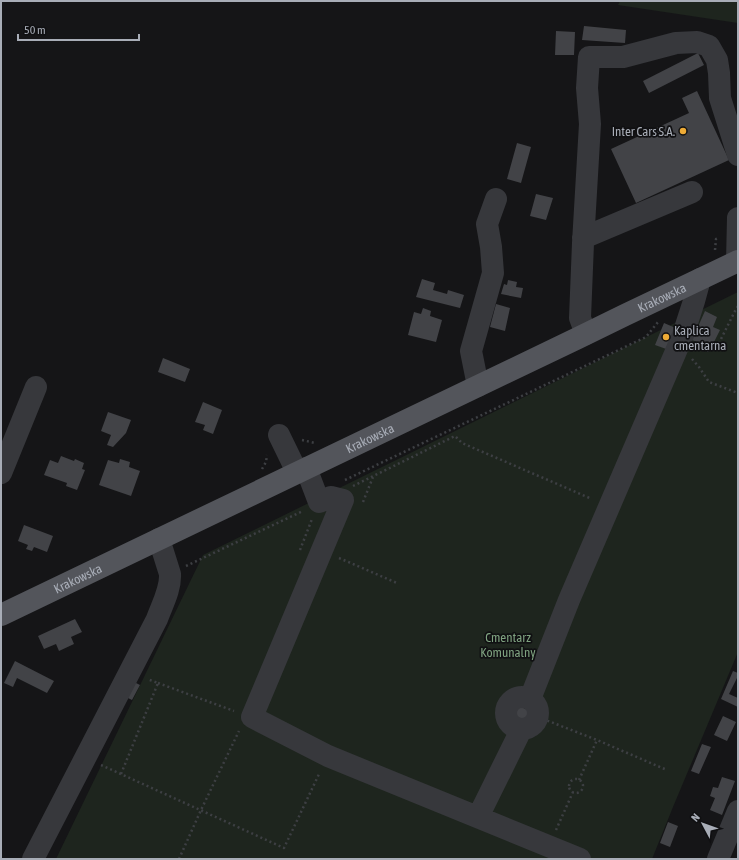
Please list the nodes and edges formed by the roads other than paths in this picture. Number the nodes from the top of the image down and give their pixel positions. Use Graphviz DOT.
graph roads {
  1 [pos="738,155"];
  2 [pos="692,192"];
  3 [pos="496,199"];
  4 [pos="738,218"];
  5 [pos="583,238"];
  6 [pos="738,262"];
  7 [pos="700,279"];
  8 [pos="586,334"];
  9 [pos="478,386"];
  10 [pos="36,387"];
  11 [pos="279,435"];
  12 [pos="302,470"];
  13 [pos="1,473"];
  14 [pos="159,539"];
  15 [pos="1,615"];
  16 [pos="738,811"];
  17 [pos="478,817"];
  18 [pos="33,859"];
  19 [pos="580,859"];
  20 [pos="718,859"];
  1 -- 5 [label="street"];
  2 -- 5 [label="street"];
  3 -- 9 [label="street"];
  4 -- 6 [label="street"];
  5 -- 8 [label="street"];
  6 -- 7 [label="main road, Krakowska"];
  7 -- 8 [label="main road, Krakowska"];
  7 -- 17 [label="street"];
  8 -- 9 [label="main road, Krakowska"];
  9 -- 12 [label="main road, Krakowska"];
  10 -- 13 [label="street"];
  11 -- 12 [label="street"];
  12 -- 14 [label="main road, Krakowska"];
  12 -- 17 [label="street"];
  14 -- 15 [label="main road, Krakowska"];
  14 -- 18 [label="street"];
  16 -- 20 [label="street"];
  17 -- 19 [label="street"];
}
